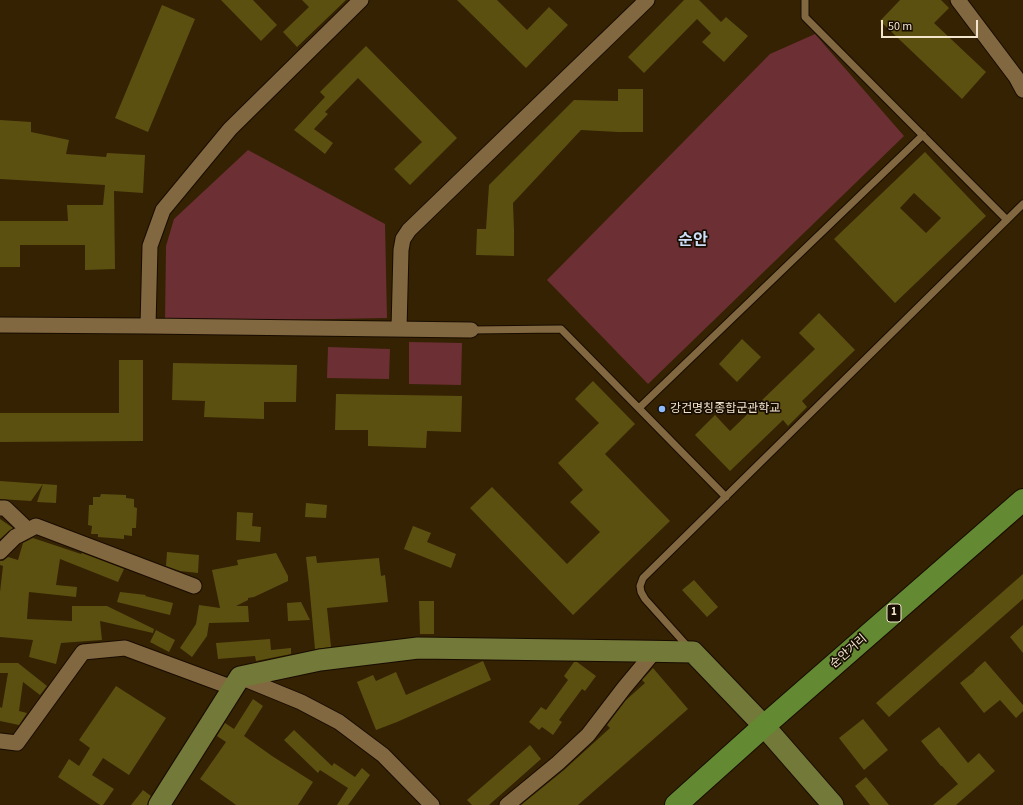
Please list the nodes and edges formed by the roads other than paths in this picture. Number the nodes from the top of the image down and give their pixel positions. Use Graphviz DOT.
graph roads {
  1 [pos="361,0"];
  2 [pos="647,0"];
  3 [pos="805,0"];
  4 [pos="958,0"];
  5 [pos="1023,90"];
  6 [pos="923,135"];
  7 [pos="1023,204"];
  8 [pos="1007,220"];
  9 [pos="0,325"];
  10 [pos="148,326"];
  11 [pos="399,329"];
  12 [pos="471,330"];
  13 [pos="639,408"];
  14 [pos="726,497"];
  15 [pos="1023,500"];
  16 [pos="0,508"];
  17 [pos="28,530"];
  18 [pos="0,552"];
  19 [pos="194,586"];
  20 [pos="654,652"];
  21 [pos="693,652"];
  22 [pos="237,682"];
  23 [pos="764,726"];
  24 [pos="0,741"];
  25 [pos="159,805"];
  26 [pos="432,805"];
  27 [pos="507,805"];
  28 [pos="676,805"];
  29 [pos="833,805"];
  1 -- 10 [label="street"];
  2 -- 11 [label="street"];
  3 -- 6 [label="lane"];
  4 -- 5 [label="street"];
  6 -- 8 [label="lane"];
  6 -- 13 [label="lane"];
  7 -- 8 [label="lane"];
  8 -- 14 [label="lane"];
  9 -- 10 [label="street"];
  10 -- 11 [label="street"];
  11 -- 12 [label="street"];
  12 -- 13 [label="lane"];
  13 -- 14 [label="lane"];
  14 -- 21 [label="lane"];
  15 -- 23 [label="main road, 순안거리 / 1"];
  16 -- 17 [label="street"];
  17 -- 18 [label="street"];
  17 -- 19 [label="street"];
  20 -- 21 [label="street"];
  20 -- 22 [label="street"];
  20 -- 27 [label="street"];
  21 -- 23 [label="street"];
  22 -- 24 [label="street"];
  22 -- 25 [label="street"];
  22 -- 26 [label="street"];
  23 -- 28 [label="main road, 순안거리 / 1"];
  23 -- 29 [label="street"];
}
